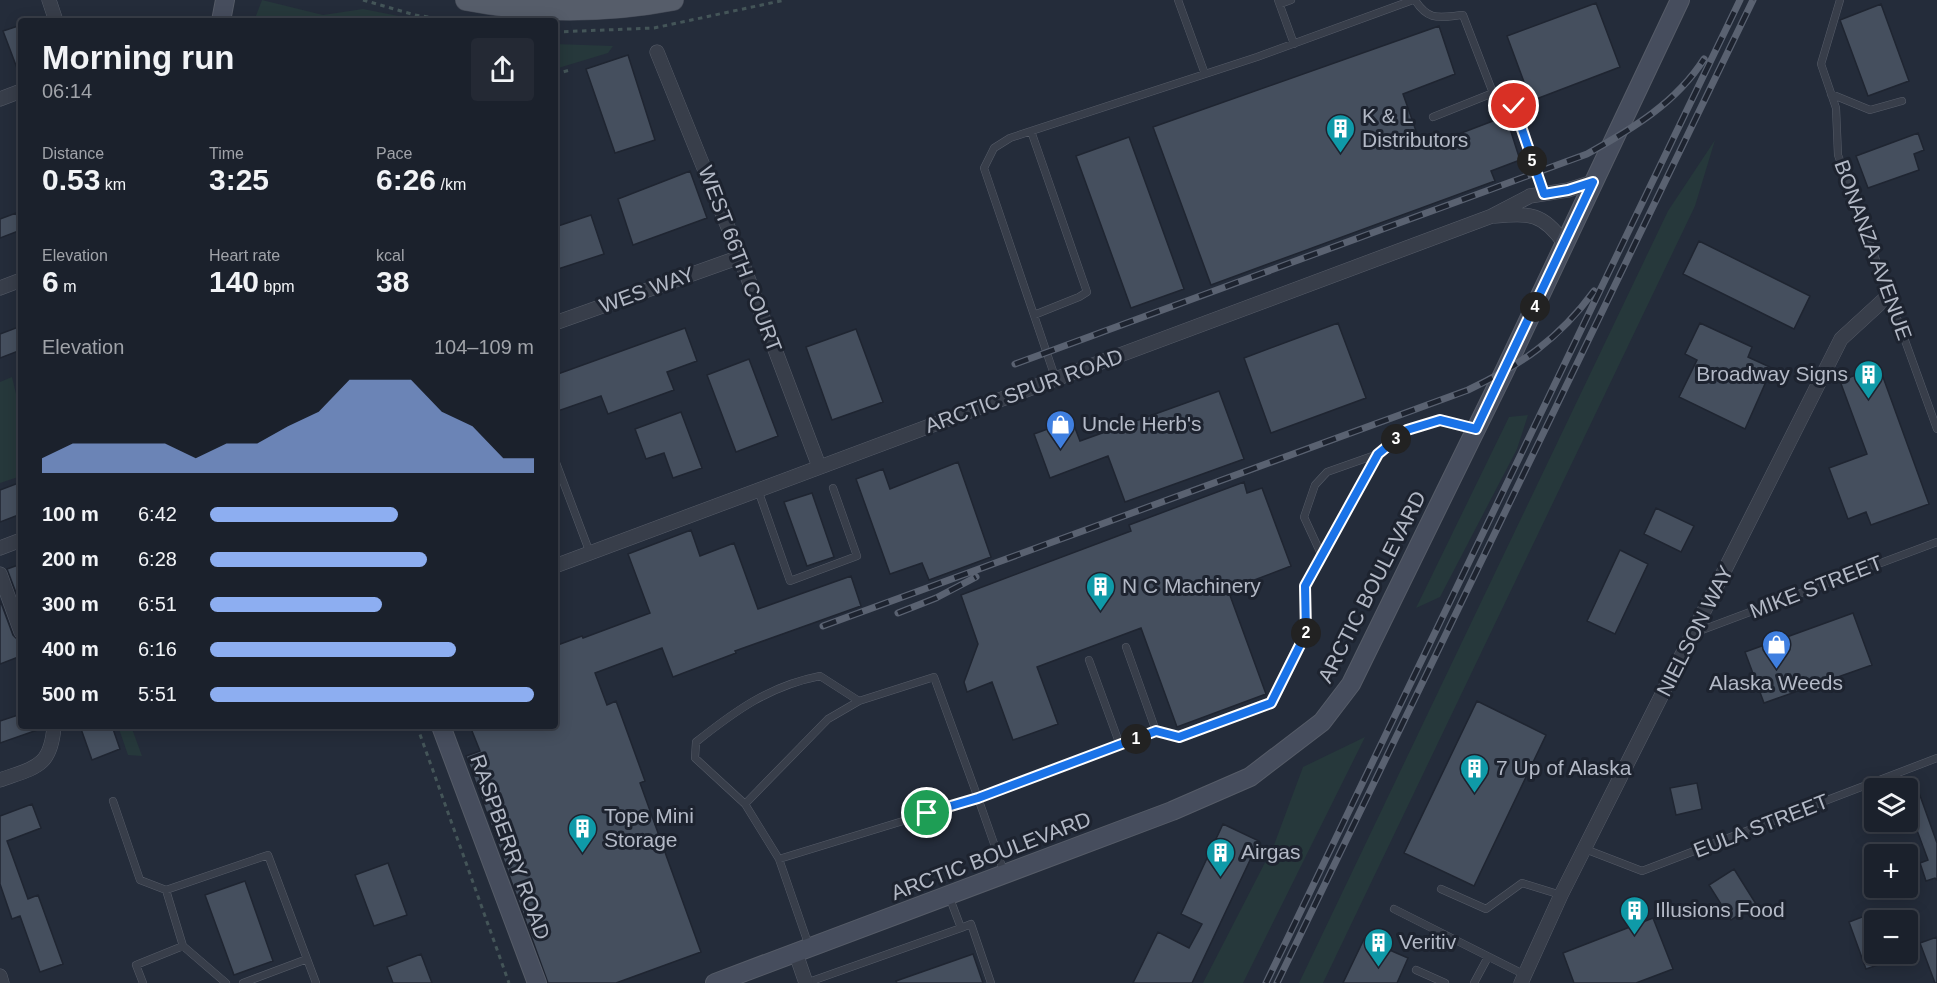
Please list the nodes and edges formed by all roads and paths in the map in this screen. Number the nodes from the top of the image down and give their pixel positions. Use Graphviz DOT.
graph roads {
  1 [pos="49,0"];
  2 [pos="225,0"];
  3 [pos="363,0"];
  4 [pos="466,0"];
  5 [pos="673,0"];
  6 [pos="785,0"];
  7 [pos="1178,0"];
  8 [pos="1291,0"];
  9 [pos="1414,0"];
  10 [pos="1680,0"];
  11 [pos="1840,0"];
  12 [pos="1279,2"];
  13 [pos="55,18"];
  14 [pos="222,18"];
  15 [pos="436,18"];
  16 [pos="558,32"];
  17 [pos="1294,44"];
  18 [pos="657,52"];
  19 [pos="570,70"];
  20 [pos="558,73"];
  21 [pos="1205,74"];
  22 [pos="18,92"];
  23 [pos="1493,93"];
  24 [pos="1831,94"];
  25 [pos="0,99"];
  26 [pos="1902,101"];
  27 [pos="1433,117"];
  28 [pos="1031,131"];
  29 [pos="1593,182"];
  30 [pos="1544,194"];
  31 [pos="1492,216"];
  32 [pos="1564,243"];
  33 [pos="740,257"];
  34 [pos="18,281"];
  35 [pos="0,288"];
  36 [pos="1889,295"];
  37 [pos="1034,315"];
  38 [pos="558,323"];
  39 [pos="1056,380"];
  40 [pos="1476,429"];
  41 [pos="1937,429"];
  42 [pos="1378,454"];
  43 [pos="819,466"];
  44 [pos="558,468"];
  45 [pos="833,488"];
  46 [pos="758,490"];
  47 [pos="18,541"];
  48 [pos="1937,542"];
  49 [pos="0,548"];
  50 [pos="590,553"];
  51 [pos="1322,556"];
  52 [pos="558,565"];
  53 [pos="0,574"];
  54 [pos="18,624"];
  55 [pos="1694,633"];
  56 [pos="1126,647"];
  57 [pos="1089,660"];
  58 [pos="859,701"];
  59 [pos="54,729"];
  60 [pos="418,729"];
  61 [pos="442,729"];
  62 [pos="1156,731"];
  63 [pos="1120,745"];
  64 [pos="1937,758"];
  65 [pos="0,780"];
  66 [pos="978,798"];
  67 [pos="113,801"];
  68 [pos="745,804"];
  69 [pos="1585,849"];
  70 [pos="779,859"];
  71 [pos="1005,875"];
  72 [pos="1441,889"];
  73 [pos="166,890"];
  74 [pos="1562,895"];
  75 [pos="949,896"];
  76 [pos="1394,909"];
  77 [pos="961,928"];
  78 [pos="183,946"];
  79 [pos="803,951"];
  80 [pos="1488,957"];
  81 [pos="307,959"];
  82 [pos="1416,970"];
  83 [pos="0,976"];
  84 [pos="1523,979"];
  85 [pos="2,983"];
  86 [pos="143,983"];
  87 [pos="226,983"];
  88 [pos="243,983"];
  89 [pos="316,983"];
  90 [pos="509,983"];
  91 [pos="537,983"];
  92 [pos="715,983"];
  93 [pos="806,983"];
  94 [pos="991,983"];
  95 [pos="1445,983"];
  96 [pos="1474,983"];
  1 -- 13 [label="street"];
  2 -- 14 [label="main road"];
  3 -- 15 [label="path"];
  4 -- 5 [label="main road"];
  6 -- 16 [label="path"];
  7 -- 21 [label="lane"];
  8 -- 12 [label="lane"];
  9 -- 17 [label="lane"];
  9 -- 23 [label="lane"];
  10 -- 29 [label="main road, ARCTIC BOULEVARD"];
  11 -- 24 [label="lane, BONANZA AVENUE"];
  12 -- 17 [label="lane"];
  17 -- 21 [label="lane"];
  18 -- 33 [label="street, WEST 66TH COURT"];
  19 -- 20 [label="path"];
  21 -- 28 [label="lane"];
  22 -- 25 [label="street"];
  23 -- 27 [label="lane"];
  23 -- 30 [label="lane"];
  24 -- 26 [label="lane"];
  24 -- 36 [label="lane, BONANZA AVENUE"];
  28 -- 37 [label="lane"];
  28 -- 37 [label="lane"];
  29 -- 30 [label="street, ARCTIC SPUR ROAD"];
  29 -- 32 [label="main road, ARCTIC BOULEVARD"];
  30 -- 31 [label="street, ARCTIC SPUR ROAD"];
  31 -- 32 [label="street, ARCTIC SPUR ROAD"];
  31 -- 39 [label="street, ARCTIC SPUR ROAD"];
  32 -- 40 [label="main road, ARCTIC BOULEVARD"];
  33 -- 38 [label="street, WES WAY"];
  33 -- 43 [label="street, WEST 66TH COURT"];
  34 -- 35 [label="street"];
  36 -- 41 [label="lane, BONANZA AVENUE"];
  36 -- 55 [label="street, NIELSON WAY"];
  37 -- 39 [label="lane"];
  39 -- 43 [label="street, ARCTIC SPUR ROAD"];
  40 -- 42 [label="lane"];
  40 -- 71 [label="main road, ARCTIC BOULEVARD"];
  42 -- 51 [label="lane"];
  42 -- 51 [label="lane"];
  43 -- 46 [label="street, ARCTIC SPUR ROAD"];
  44 -- 50 [label="lane"];
  45 -- 46 [label="lane"];
  46 -- 50 [label="street, ARCTIC SPUR ROAD"];
  47 -- 49 [label="street"];
  48 -- 55 [label="lane, MIKE STREET"];
  50 -- 52 [label="street, ARCTIC SPUR ROAD"];
  51 -- 62 [label="lane"];
  53 -- 54 [label="street"];
  55 -- 69 [label="street, NIELSON WAY"];
  56 -- 62 [label="lane"];
  57 -- 63 [label="lane"];
  58 -- 66 [label="lane"];
  58 -- 68 [label="lane"];
  58 -- 68 [label="lane"];
  59 -- 65 [label="street"];
  60 -- 90 [label="path"];
  61 -- 91 [label="main road, RASPBERRY ROAD"];
  62 -- 63 [label="lane"];
  63 -- 66 [label="lane"];
  64 -- 69 [label="lane, EULA STREET"];
  66 -- 70 [label="lane"];
  66 -- 71 [label="lane"];
  67 -- 73 [label="lane"];
  68 -- 70 [label="lane"];
  69 -- 74 [label="street, NIELSON WAY"];
  70 -- 79 [label="lane"];
  71 -- 75 [label="main road, ARCTIC BOULEVARD"];
  72 -- 74 [label="lane"];
  73 -- 78 [label="lane"];
  73 -- 81 [label="lane"];
  74 -- 84 [label="street, NIELSON WAY"];
  75 -- 77 [label="lane"];
  75 -- 79 [label="main road, ARCTIC BOULEVARD"];
  76 -- 80 [label="lane"];
  77 -- 93 [label="lane"];
  77 -- 94 [label="lane"];
  78 -- 86 [label="lane"];
  78 -- 87 [label="lane"];
  79 -- 92 [label="main road, ARCTIC BOULEVARD"];
  79 -- 93 [label="street"];
  80 -- 84 [label="lane"];
  80 -- 96 [label="lane"];
  81 -- 88 [label="lane"];
  81 -- 89 [label="lane"];
  82 -- 95 [label="lane"];
  83 -- 85 [label="street"];
}
